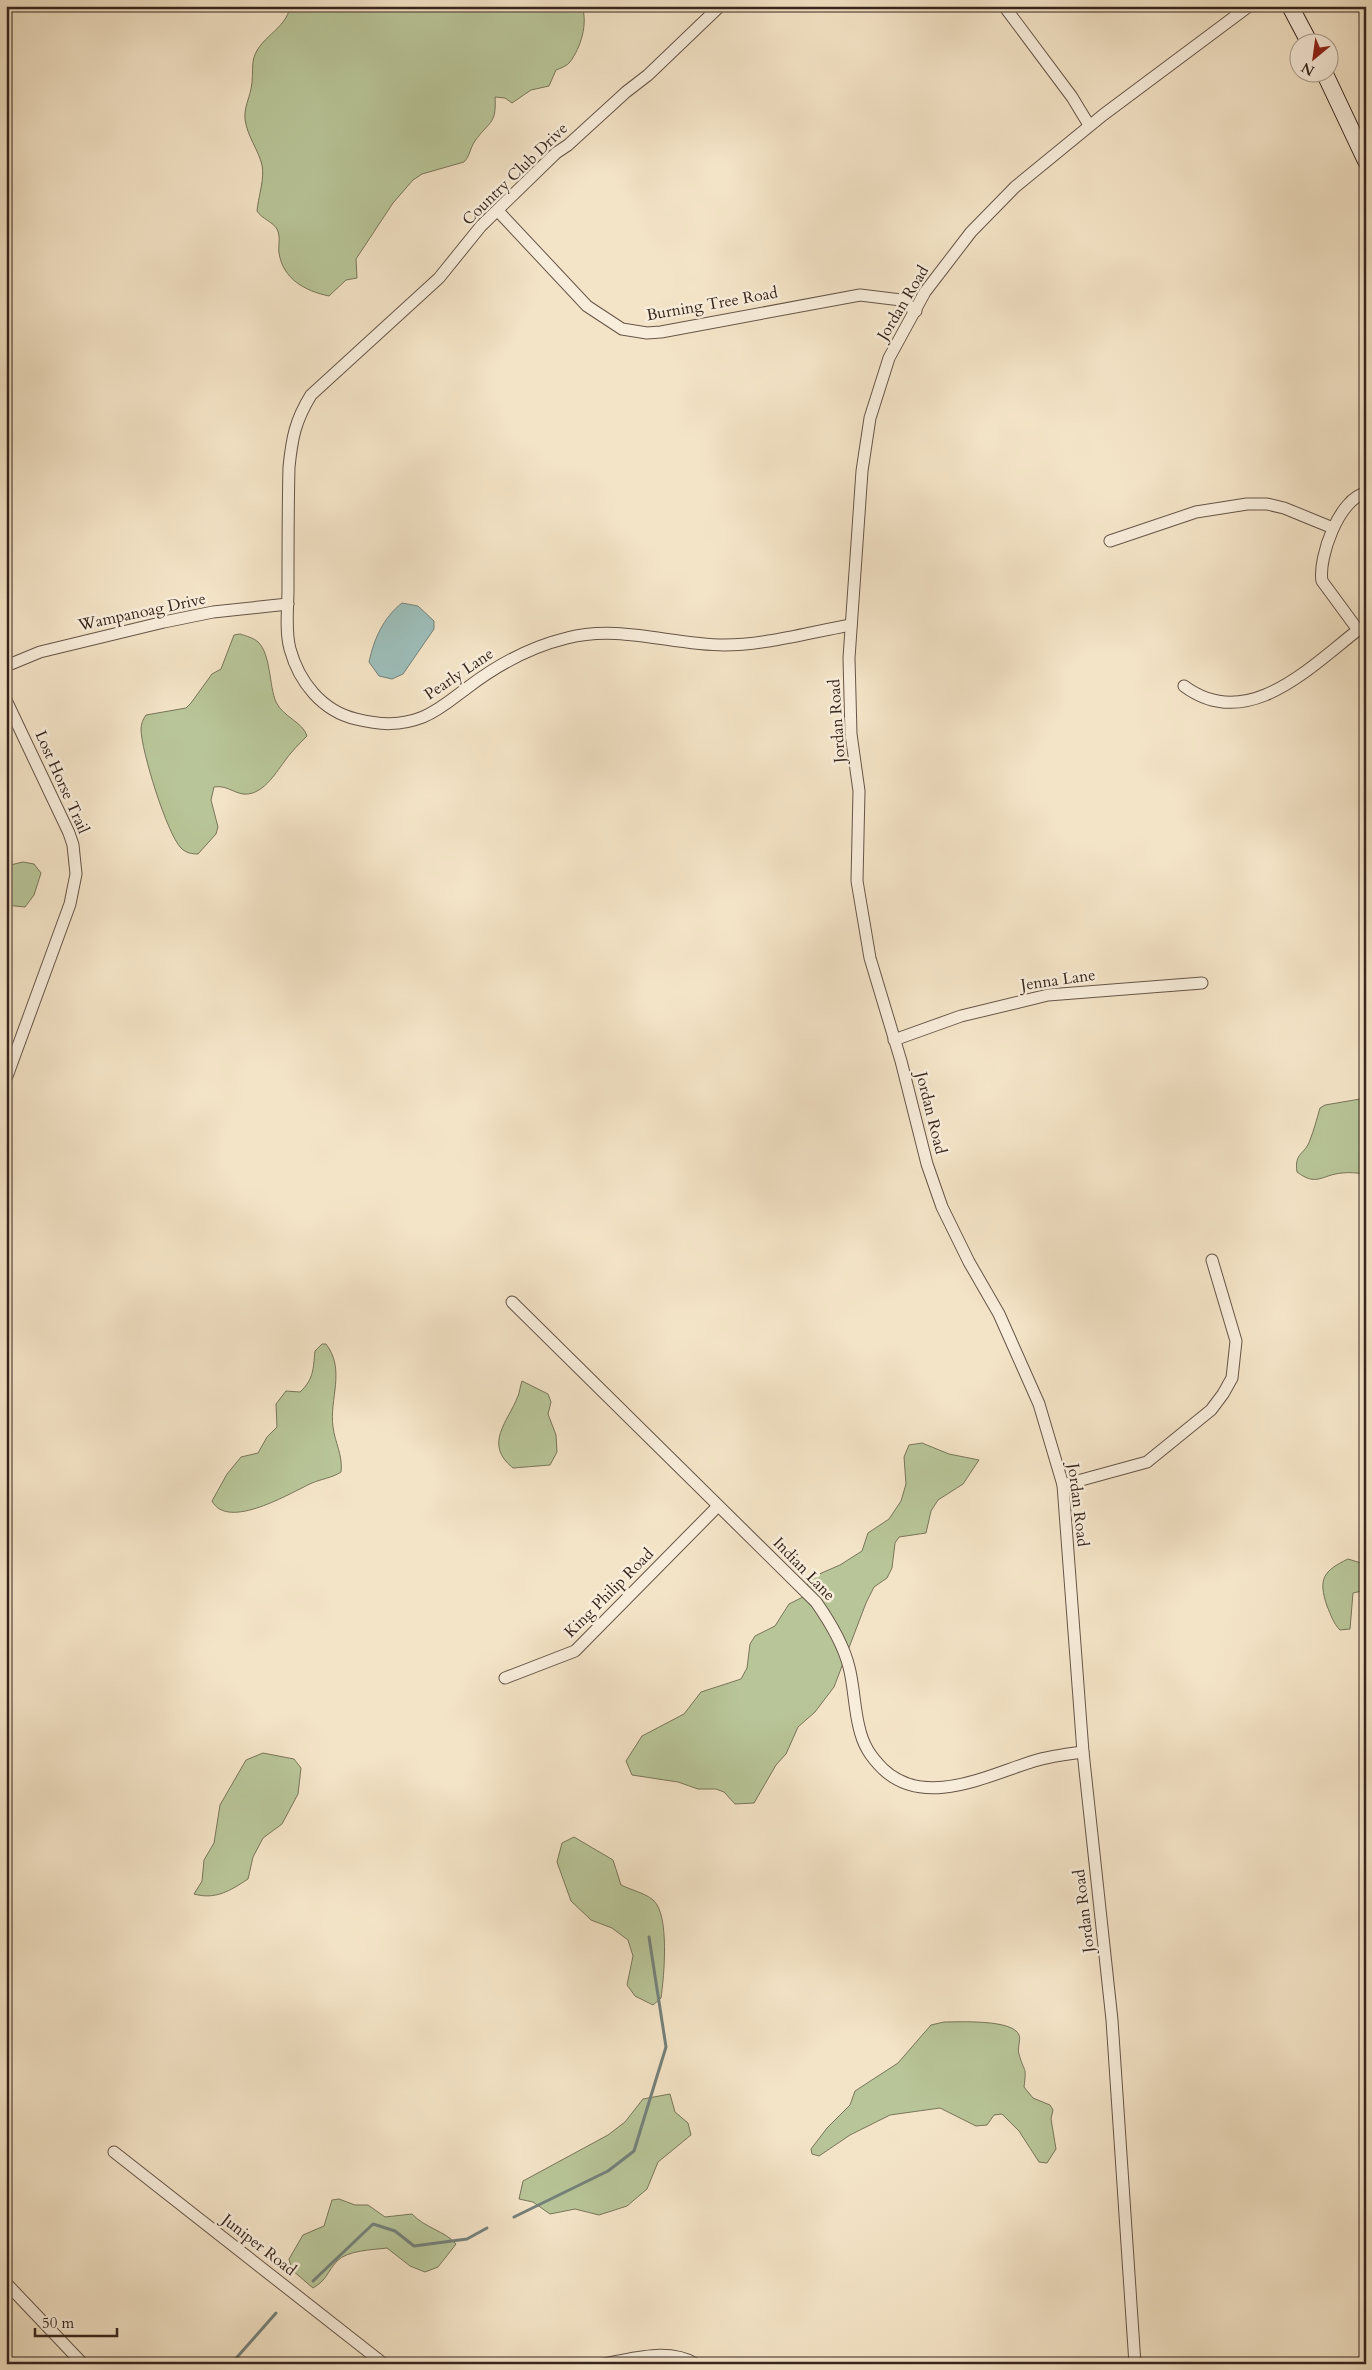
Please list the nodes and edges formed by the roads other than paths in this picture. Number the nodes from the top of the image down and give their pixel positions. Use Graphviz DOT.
graph roads {
  1 [pos="720,6"];
  2 [pos="1004,6"];
  3 [pos="1249,6"];
  4 [pos="1290,6"];
  5 [pos="1304,32"];
  6 [pos="1330,82"];
  7 [pos="1089,125"];
  8 [pos="1360,134"];
  9 [pos="1366,161"];
  10 [pos="498,211"];
  11 [pos="916,311"];
  12 [pos="299,415"];
  13 [pos="1366,493"];
  14 [pos="1333,528"];
  15 [pos="1110,541"];
  16 [pos="288,604"];
  17 [pos="852,625"];
  18 [pos="6,666"];
  19 [pos="1184,686"];
  20 [pos="6,700"];
  21 [pos="1202,983"];
  22 [pos="894,1040"];
  23 [pos="6,1079"];
  24 [pos="1212,1260"];
  25 [pos="512,1302"];
  26 [pos="1063,1485"];
  27 [pos="718,1506"];
  28 [pos="505,1678"];
  29 [pos="1083,1752"];
  30 [pos="114,2152"];
  31 [pos="6,2283"];
  32 [pos="83,2364"];
  33 [pos="384,2364"];
  34 [pos="604,2364"];
  35 [pos="696,2364"];
  36 [pos="1135,2364"];
  1 -- 10 [label="street, Country Club Drive"];
  2 -- 7 [label="street"];
  3 -- 7 [label="street, Jordan Road"];
  4 -- 5 [label="main road"];
  6 -- 8 [label="main road"];
  7 -- 11 [label="street, Jordan Road"];
  8 -- 9 [label="main road"];
  10 -- 11 [label="street, Burning Tree Road"];
  10 -- 12 [label="street, Country Club Drive"];
  11 -- 17 [label="street, Jordan Road"];
  12 -- 16 [label="street, Pearly Lane"];
  13 -- 14 [label="street"];
  14 -- 15 [label="street"];
  14 -- 19 [label="street"];
  16 -- 17 [label="street, Pearly Lane"];
  16 -- 18 [label="street, Wampanoag Drive"];
  17 -- 22 [label="street, Jordan Road"];
  20 -- 23 [label="street, Lost Horse Trail"];
  21 -- 22 [label="street, Jenna Lane"];
  22 -- 26 [label="street, Jordan Road"];
  24 -- 26 [label="street"];
  25 -- 27 [label="street, Indian Lane"];
  26 -- 29 [label="street, Jordan Road"];
  27 -- 28 [label="street, King Philip Road"];
  27 -- 29 [label="street, Indian Lane"];
  29 -- 36 [label="street, Jordan Road"];
  30 -- 33 [label="street, Juniper Road"];
  31 -- 32 [label="street"];
  34 -- 35 [label="street"];
}
